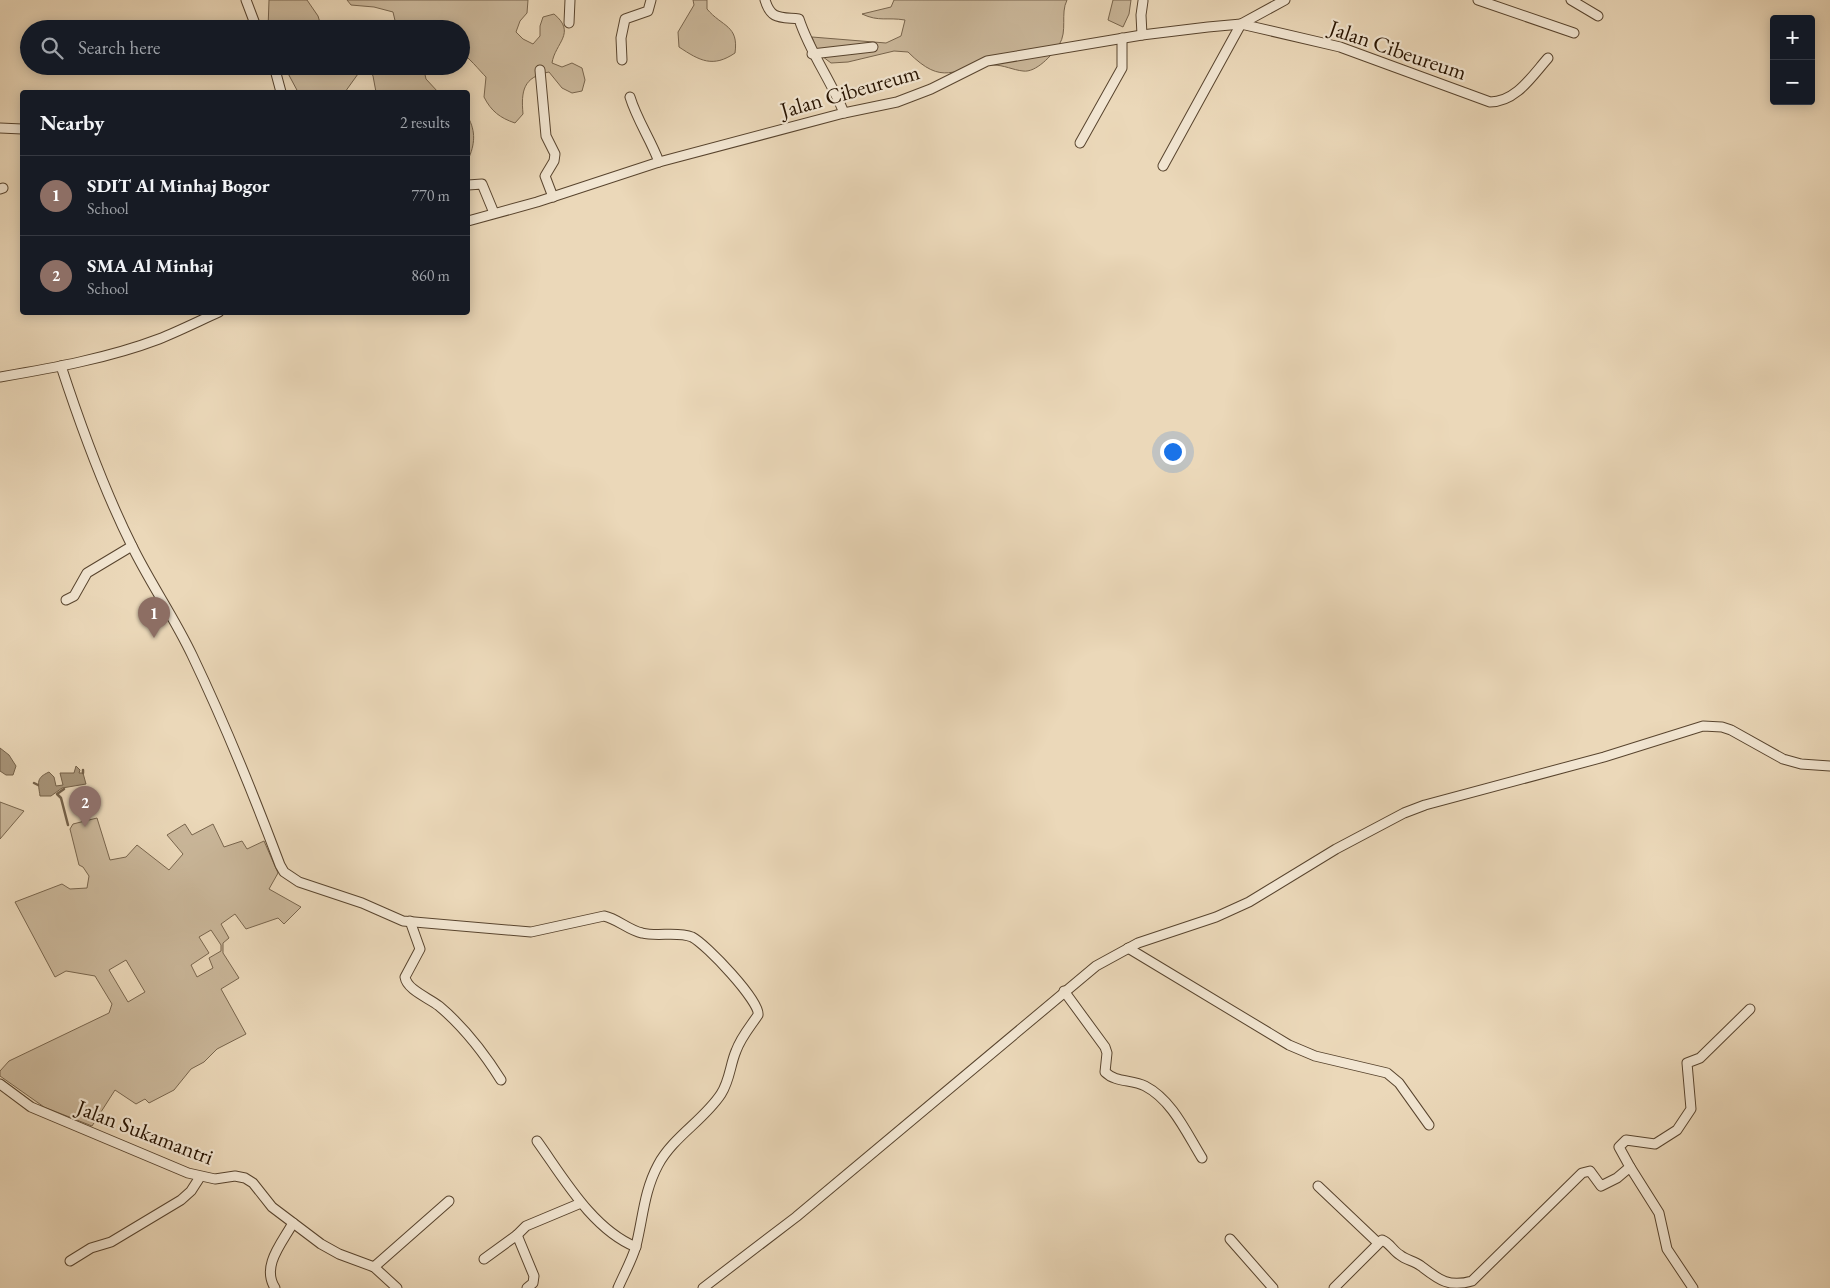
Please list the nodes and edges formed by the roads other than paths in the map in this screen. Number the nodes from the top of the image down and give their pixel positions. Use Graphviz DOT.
graph roads {
  1 [pos="246,0"];
  2 [pos="570,0"];
  3 [pos="651,0"];
  4 [pos="765,0"];
  5 [pos="1285,0"];
  6 [pos="1478,0"];
  7 [pos="1571,0"];
  8 [pos="1143,1"];
  9 [pos="1598,16"];
  10 [pos="253,20"];
  11 [pos="569,23"];
  12 [pos="1241,24"];
  13 [pos="1574,33"];
  14 [pos="1142,35"];
  15 [pos="1122,38"];
  16 [pos="873,47"];
  17 [pos="812,54"];
  18 [pos="1548,58"];
  19 [pos="622,60"];
  20 [pos="540,70"];
  21 [pos="277,75"];
  22 [pos="281,90"];
  23 [pos="630,97"];
  24 [pos="844,112"];
  25 [pos="0,128"];
  26 [pos="20,129"];
  27 [pos="1080,143"];
  28 [pos="659,162"];
  29 [pos="1163,166"];
  30 [pos="470,185"];
  31 [pos="553,197"];
  32 [pos="494,213"];
  33 [pos="470,220"];
  34 [pos="211,315"];
  35 [pos="61,366"];
  36 [pos="0,377"];
  37 [pos="132,546"];
  38 [pos="66,600"];
  39 [pos="1830,766"];
  40 [pos="410,922"];
  41 [pos="1128,948"];
  42 [pos="1064,991"];
  43 [pos="1750,1009"];
  44 [pos="501,1080"];
  45 [pos="0,1084"];
  46 [pos="1429,1125"];
  47 [pos="537,1141"];
  48 [pos="1202,1158"];
  49 [pos="1630,1167"];
  50 [pos="200,1177"];
  51 [pos="1318,1186"];
  52 [pos="449,1201"];
  53 [pos="581,1203"];
  54 [pos="294,1223"];
  55 [pos="517,1235"];
  56 [pos="1230,1239"];
  57 [pos="1378,1242"];
  58 [pos="636,1247"];
  59 [pos="484,1259"];
  60 [pos="70,1261"];
  61 [pos="374,1268"];
  62 [pos="275,1288"];
  63 [pos="397,1288"];
  64 [pos="527,1288"];
  65 [pos="618,1288"];
  66 [pos="703,1288"];
  67 [pos="1273,1288"];
  68 [pos="1334,1288"];
  69 [pos="1693,1288"];
  1 -- 10 [label="street"];
  2 -- 11 [label="street"];
  3 -- 19 [label="street"];
  4 -- 17 [label="street"];
  5 -- 12 [label="street"];
  6 -- 13 [label="street"];
  7 -- 9 [label="street"];
  8 -- 14 [label="street"];
  12 -- 14 [label="street, Jalan Cibeureum"];
  12 -- 18 [label="street, Jalan Cibeureum"];
  12 -- 29 [label="street"];
  14 -- 15 [label="street, Jalan Cibeureum"];
  15 -- 24 [label="street, Jalan Cibeureum"];
  15 -- 27 [label="street"];
  16 -- 17 [label="street"];
  17 -- 24 [label="street"];
  20 -- 31 [label="street"];
  21 -- 22 [label="street"];
  23 -- 28 [label="street"];
  24 -- 28 [label="street, Jalan Cibeureum"];
  25 -- 26 [label="street"];
  28 -- 31 [label="street, Jalan Cibeureum"];
  30 -- 32 [label="street"];
  31 -- 32 [label="street, Jalan Cibeureum"];
  32 -- 33 [label="street, Jalan Cibeureum"];
  34 -- 35 [label="street"];
  35 -- 36 [label="street"];
  35 -- 37 [label="street"];
  37 -- 38 [label="street"];
  37 -- 40 [label="street"];
  39 -- 41 [label="street"];
  40 -- 44 [label="street"];
  40 -- 58 [label="street"];
  41 -- 42 [label="street"];
  41 -- 46 [label="street"];
  42 -- 48 [label="street"];
  42 -- 66 [label="street"];
  43 -- 49 [label="street"];
  45 -- 50 [label="street, Jalan Sukamantri"];
  47 -- 53 [label="street"];
  49 -- 57 [label="street"];
  49 -- 69 [label="street"];
  50 -- 54 [label="street, Jalan Sukamantri"];
  50 -- 60 [label="street"];
  51 -- 57 [label="street"];
  52 -- 61 [label="street"];
  53 -- 55 [label="street"];
  53 -- 58 [label="street"];
  54 -- 61 [label="street, Jalan Sukamantri"];
  54 -- 62 [label="street"];
  55 -- 59 [label="street"];
  55 -- 64 [label="street"];
  56 -- 67 [label="street"];
  57 -- 68 [label="street"];
  58 -- 65 [label="street"];
  61 -- 63 [label="street, Jalan Sukamantri"];
}
